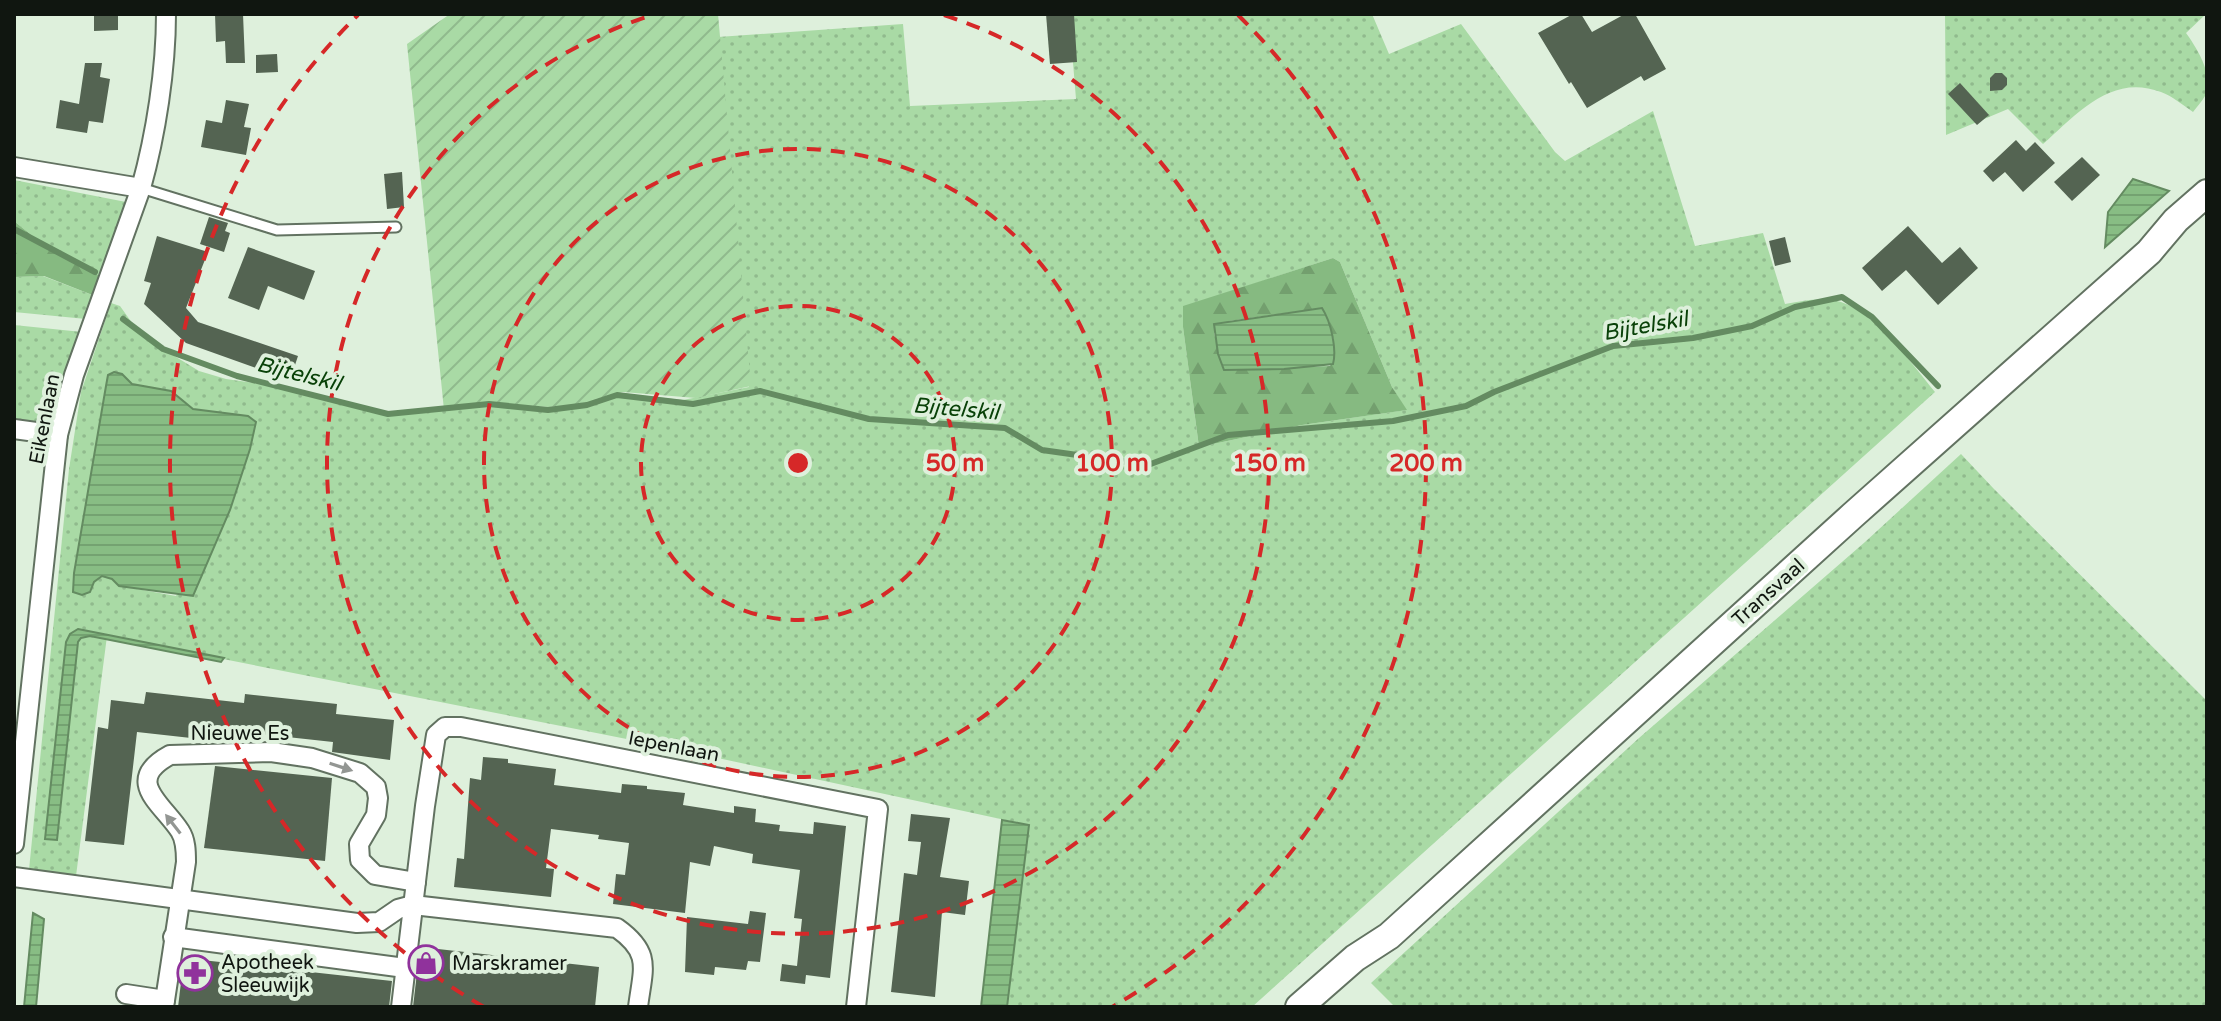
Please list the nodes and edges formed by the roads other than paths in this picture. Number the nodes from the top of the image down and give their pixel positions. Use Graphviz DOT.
graph roads {
  1 [pos="166,14"];
  2 [pos="14,167"];
  3 [pos="141,188"];
  4 [pos="2207,193"];
  5 [pos="2207,209"];
  6 [pos="396,227"];
  7 [pos="2149,252"];
  8 [pos="14,429"];
  9 [pos="58,435"];
  10 [pos="18,777"];
  11 [pos="14,844"];
  12 [pos="14,877"];
  13 [pos="416,882"];
  14 [pos="180,898"];
  15 [pos="413,905"];
  16 [pos="1389,936"];
  17 [pos="173,937"];
  18 [pos="405,968"];
  19 [pos="126,994"];
  20 [pos="165,1003"];
  21 [pos="401,1007"];
  22 [pos="638,1007"];
  23 [pos="856,1007"];
  24 [pos="1299,1007"];
  25 [pos="1322,1007"];
  1 -- 3 [label="street, Eikenlaan"];
  2 -- 3 [label="street"];
  3 -- 6 [label="lane"];
  3 -- 9 [label="street, Eikenlaan"];
  4 -- 7 [label="street, Transvaal"];
  5 -- 7 [label="street, Transvaal"];
  7 -- 16 [label="street, Transvaal"];
  8 -- 9 [label="street"];
  9 -- 10 [label="street, Eikenlaan"];
  10 -- 11 [label="street, Eikenlaan"];
  12 -- 14 [label="street"];
  14 -- 13 [label="street, Nieuwe Es, one-way"];
  13 -- 15 [label="street, Iepenlaan"];
  13 -- 23 [label="street, Iepenlaan"];
  14 -- 15 [label="street"];
  14 -- 17 [label="street, Nieuwe Es"];
  15 -- 18 [label="street"];
  15 -- 22 [label="street"];
  16 -- 24 [label="street, Transvaal"];
  16 -- 25 [label="street, Transvaal"];
  17 -- 18 [label="street"];
  17 -- 20 [label="street, Nieuwe Es"];
  18 -- 21 [label="street"];
  19 -- 20 [label="street, Nieuwe Es"];
}
